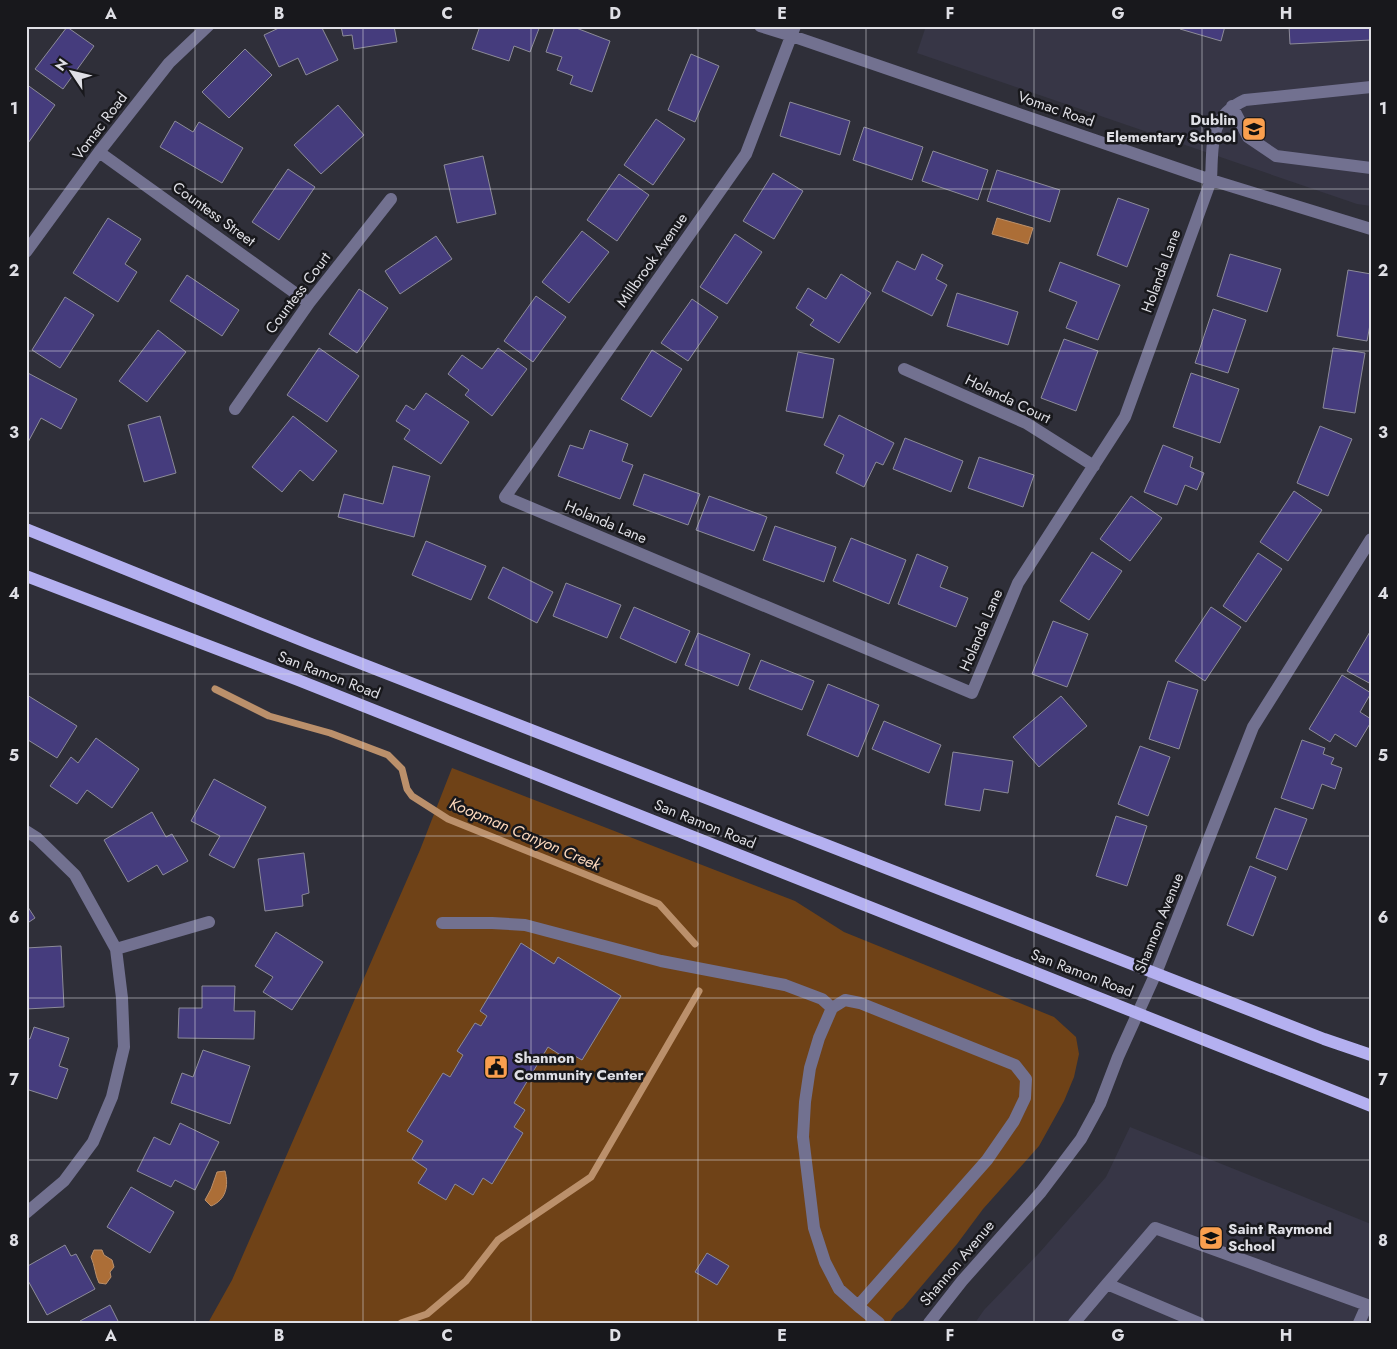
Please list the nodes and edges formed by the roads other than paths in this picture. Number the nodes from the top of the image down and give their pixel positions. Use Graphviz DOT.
graph roads {
  1 [pos="208,26"];
  2 [pos="760,26"];
  3 [pos="793,31"];
  4 [pos="1371,88"];
  5 [pos="1232,106"];
  6 [pos="99,152"];
  7 [pos="1371,168"];
  8 [pos="1212,180"];
  9 [pos="391,199"];
  10 [pos="1371,229"];
  11 [pos="26,252"];
  12 [pos="309,303"];
  13 [pos="904,369"];
  14 [pos="235,409"];
  15 [pos="1094,466"];
  16 [pos="506,497"];
  17 [pos="26,530"];
  18 [pos="1371,539"];
  19 [pos="26,576"];
  20 [pos="26,831"];
  21 [pos="209,922"];
  22 [pos="442,923"];
  23 [pos="116,949"];
  24 [pos="1156,973"];
  25 [pos="832,1008"];
  26 [pos="1139,1013"];
  27 [pos="1371,1055"];
  28 [pos="1371,1106"];
  29 [pos="26,1213"];
  30 [pos="1107,1284"];
  31 [pos="858,1306"];
  32 [pos="1369,1306"];
  33 [pos="879,1323"];
  34 [pos="929,1323"];
  35 [pos="1074,1323"];
  36 [pos="1199,1323"];
  37 [pos="1359,1323"];
  1 -- 6 [label="street, Vomac Road"];
  2 -- 3 [label="street, Vomac Road"];
  3 -- 8 [label="street, Vomac Road"];
  3 -- 16 [label="street, Millbrook Avenue"];
  4 -- 5 [label="street"];
  5 -- 7 [label="street"];
  5 -- 8 [label="street, Holanda Lane"];
  6 -- 11 [label="street, Vomac Road"];
  6 -- 12 [label="street, Countess Street"];
  8 -- 10 [label="street, Vomac Road"];
  8 -- 15 [label="street, Holanda Lane"];
  9 -- 12 [label="street, Countess Court"];
  12 -- 14 [label="street, Countess Court"];
  13 -- 15 [label="street, Holanda Court"];
  15 -- 16 [label="street, Holanda Lane"];
  17 -- 24 [label="main road, San Ramon Road"];
  18 -- 24 [label="street, Shannon Avenue"];
  19 -- 26 [label="main road, San Ramon Road"];
  20 -- 23 [label="street"];
  21 -- 23 [label="street"];
  22 -- 25 [label="street"];
  23 -- 29 [label="street"];
  24 -- 26 [label="street, Shannon Avenue"];
  24 -- 27 [label="main road, San Ramon Road"];
  25 -- 31 [label="street"];
  25 -- 31 [label="street"];
  26 -- 28 [label="main road, San Ramon Road"];
  26 -- 34 [label="street, Shannon Avenue"];
  30 -- 32 [label="street"];
  30 -- 35 [label="street"];
  30 -- 36 [label="street"];
  31 -- 33 [label="street"];
  32 -- 37 [label="street"];
}
